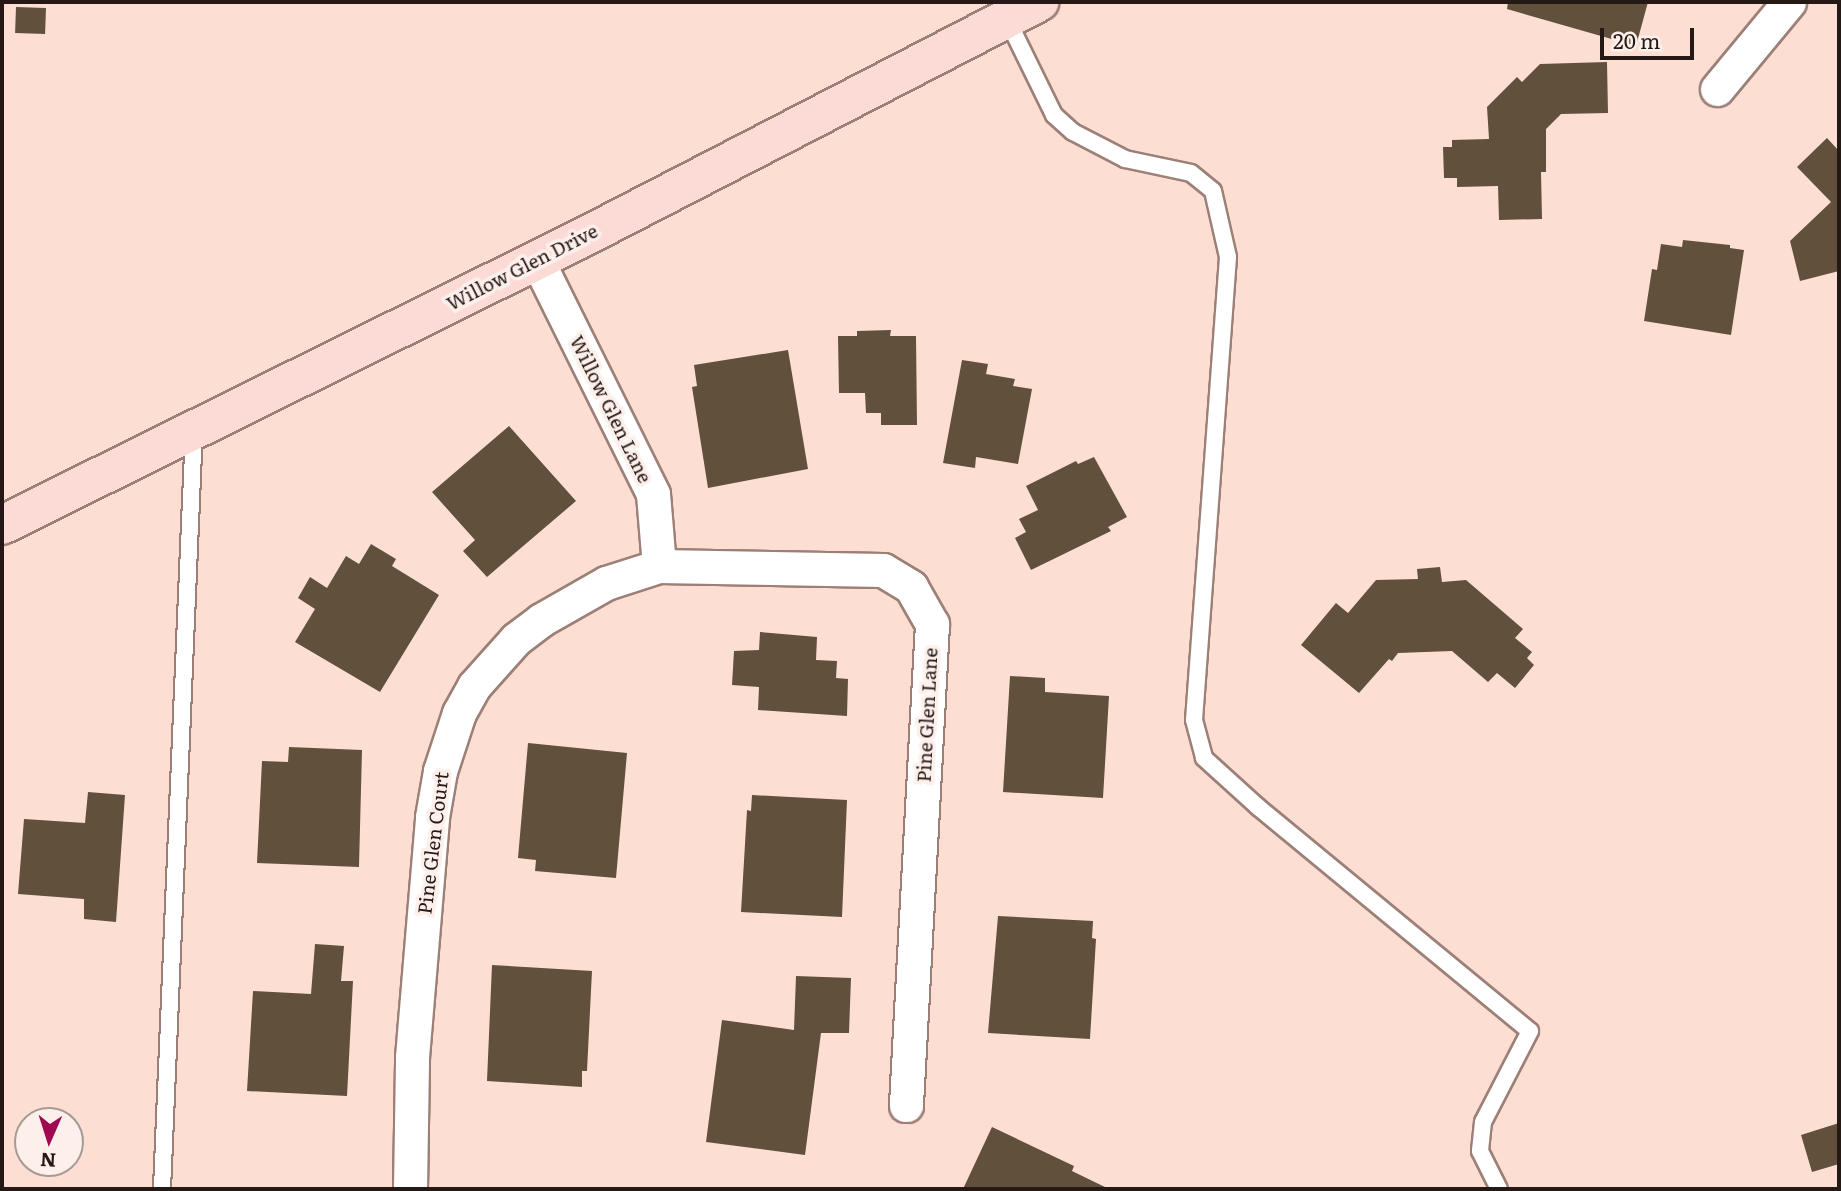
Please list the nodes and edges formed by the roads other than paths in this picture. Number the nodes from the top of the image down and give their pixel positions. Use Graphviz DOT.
graph roads {
  1 [pos="1788,2"];
  2 [pos="1023,10"];
  3 [pos="1717,89"];
  4 [pos="537,260"];
  5 [pos="194,428"];
  6 [pos="2,525"];
  7 [pos="659,566"];
  8 [pos="906,1105"];
  9 [pos="162,1189"];
  10 [pos="410,1189"];
  11 [pos="1500,1189"];
  1 -- 3 [label="street"];
  2 -- 4 [label="main road, Willow Glen Drive"];
  2 -- 11 [label="lane"];
  4 -- 5 [label="main road, Willow Glen Drive"];
  4 -- 7 [label="street, Willow Glen Lane"];
  5 -- 6 [label="main road, Willow Glen Drive"];
  5 -- 9 [label="lane"];
  7 -- 8 [label="street, Pine Glen Lane"];
  7 -- 10 [label="street, Pine Glen Court"];
}
